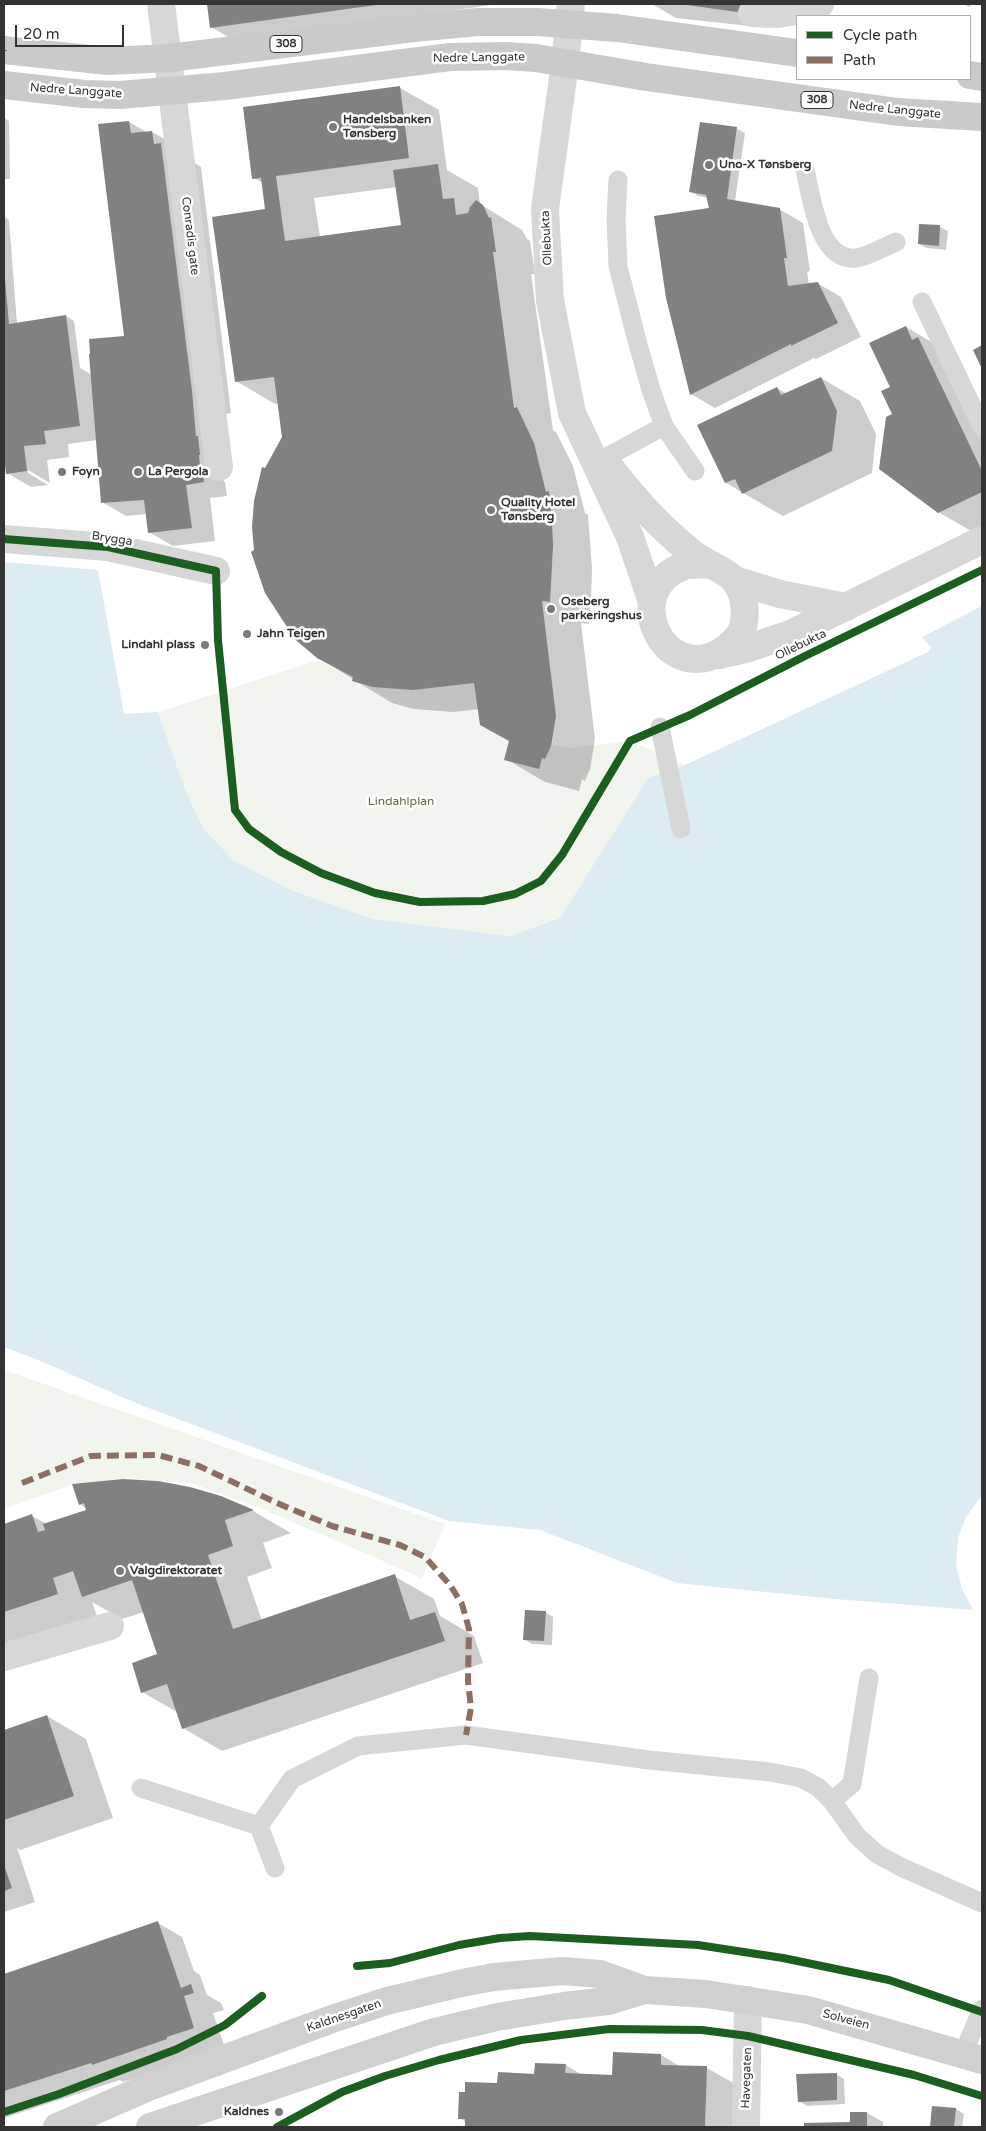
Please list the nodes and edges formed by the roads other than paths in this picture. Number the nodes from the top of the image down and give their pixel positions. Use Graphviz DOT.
graph roads {
  1 [pos="161,4"];
  2 [pos="820,4"];
  3 [pos="752,13"];
  4 [pos="570,15"];
  5 [pos="4,50"];
  6 [pos="796,53"];
  7 [pos="169,58"];
  8 [pos="565,63"];
  9 [pos="4,85"];
  10 [pos="171,91"];
  11 [pos="982,117"];
  12 [pos="805,170"];
  13 [pos="618,180"];
  14 [pos="896,242"];
  15 [pos="922,302"];
  16 [pos="572,412"];
  17 [pos="664,426"];
  18 [pos="982,427"];
  19 [pos="604,459"];
  20 [pos="219,467"];
  21 [pos="695,471"];
  22 [pos="4,539"];
  23 [pos="982,540"];
  24 [pos="707,564"];
  25 [pos="216,571"];
  26 [pos="734,580"];
  27 [pos="652,602"];
  28 [pos="846,607"];
  29 [pos="711,657"];
  30 [pos="660,727"];
  31 [pos="681,829"];
  32 [pos="110,1626"];
  33 [pos="4,1657"];
  34 [pos="869,1678"];
  35 [pos="141,1788"];
  36 [pos="832,1801"];
  37 [pos="259,1826"];
  38 [pos="274,1868"];
  39 [pos="982,1902"];
  40 [pos="644,1990"];
  41 [pos="706,1994"];
  42 [pos="748,2000"];
  43 [pos="982,2009"];
  44 [pos="973,2057"];
  45 [pos="56,2127"];
  46 [pos="150,2127"];
  47 [pos="746,2127"];
  1 -- 7 [label="street, Conradis gate"];
  2 -- 3 [label="street"];
  4 -- 6 [label="main road, 308"];
  4 -- 7 [label="main road, 308"];
  4 -- 8 [label="street, Ollebukta"];
  5 -- 7 [label="main road, 308"];
  7 -- 10 [label="street, Conradis gate"];
  8 -- 10 [label="main road, Nedre Langgate / 308"];
  8 -- 11 [label="main road, Nedre Langgate / 308"];
  8 -- 16 [label="street, Ollebukta"];
  9 -- 10 [label="main road, Nedre Langgate / 308"];
  10 -- 20 [label="street, Conradis gate"];
  12 -- 14 [label="lane"];
  13 -- 17 [label="lane"];
  15 -- 18 [label="lane"];
  16 -- 19 [label="street, Ollebukta"];
  16 -- 27 [label="street, Ollebukta"];
  17 -- 19 [label="lane"];
  17 -- 21 [label="lane"];
  19 -- 24 [label="street, Ollebukta"];
  22 -- 25 [label="street, Brygga"];
  23 -- 28 [label="street, Ollebukta"];
  24 -- 26 [label="street, Ollebukta"];
  24 -- 27 [label="street"];
  26 -- 28 [label="street, Ollebukta"];
  26 -- 29 [label="street"];
  27 -- 29 [label="street, Ollebukta"];
  28 -- 29 [label="street, Ollebukta"];
  30 -- 31 [label="lane"];
  32 -- 33 [label="street"];
  34 -- 36 [label="lane"];
  35 -- 37 [label="lane"];
  36 -- 37 [label="lane"];
  36 -- 39 [label="lane"];
  37 -- 38 [label="lane"];
  40 -- 41 [label="main road, Kaldnesgaten"];
  40 -- 45 [label="main road, Kaldnesgaten"];
  40 -- 46 [label="main road, Kaldnesgaten"];
  41 -- 42 [label="main road, Solveien"];
  42 -- 44 [label="main road, Solveien"];
  42 -- 47 [label="street, Havegaten"];
  43 -- 44 [label="lane"];
}
